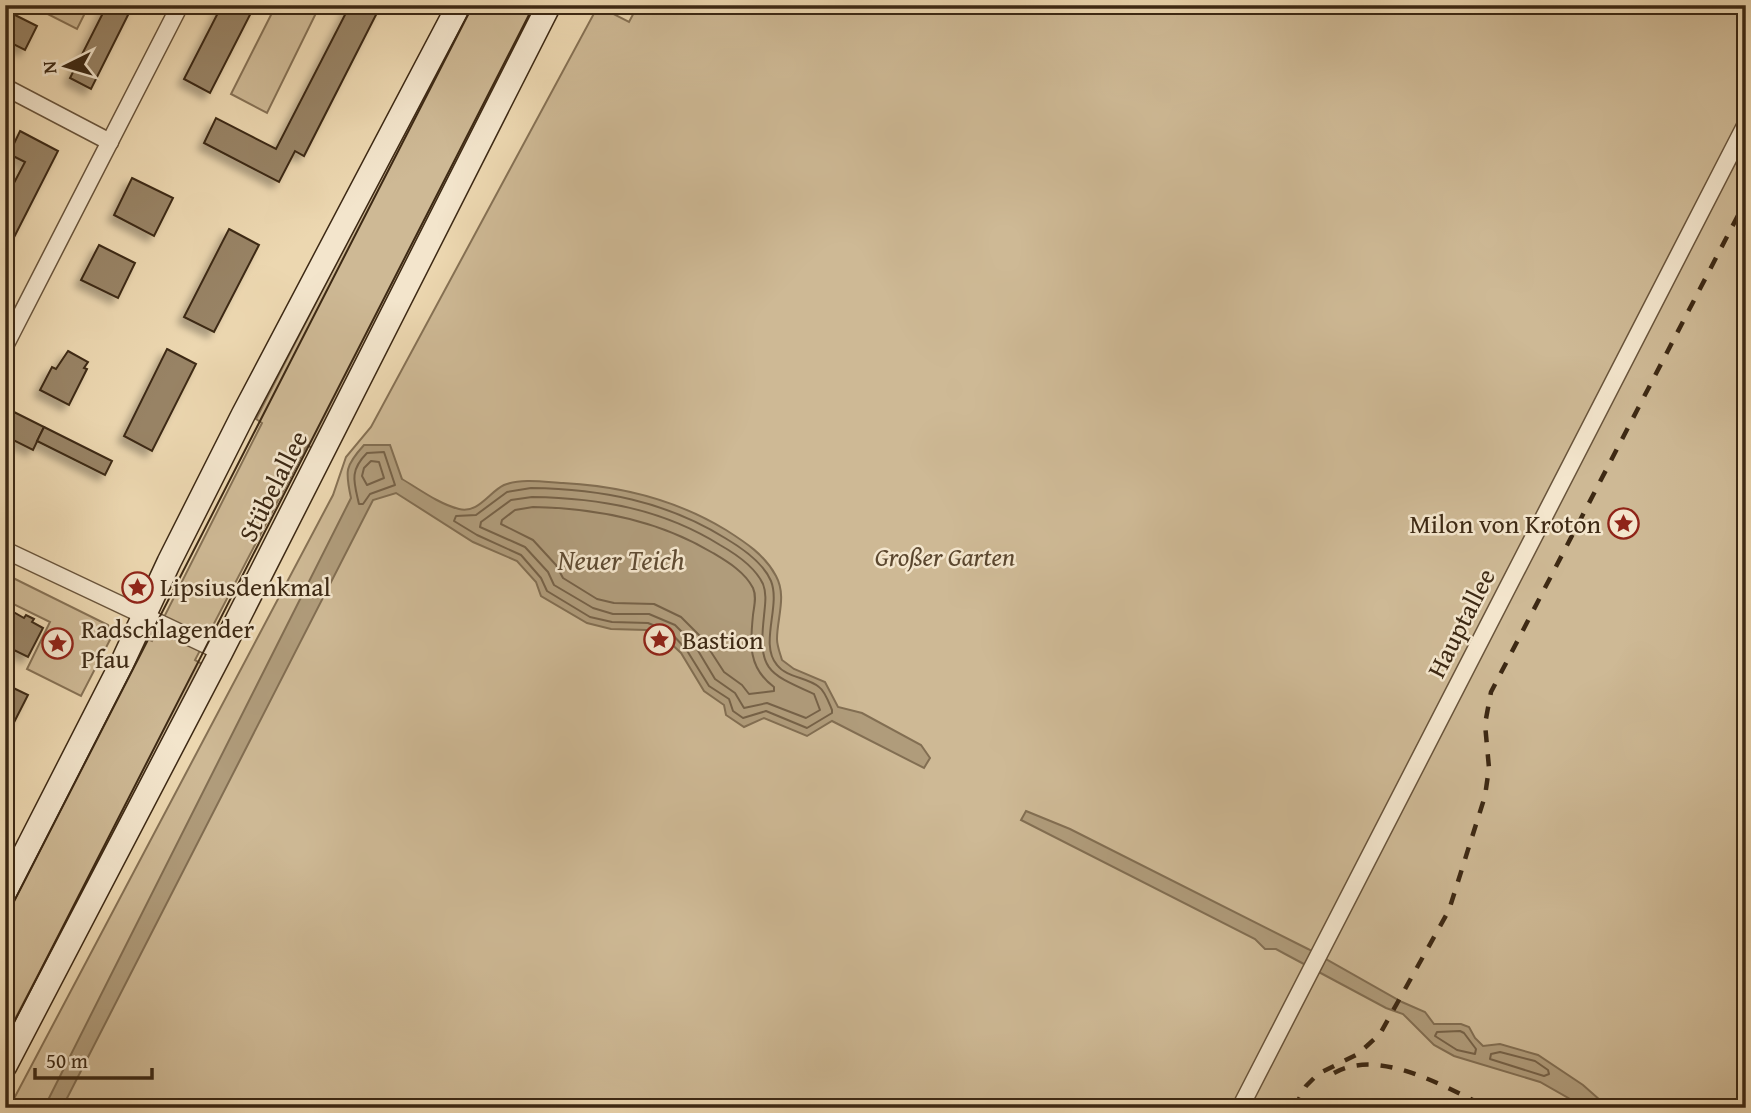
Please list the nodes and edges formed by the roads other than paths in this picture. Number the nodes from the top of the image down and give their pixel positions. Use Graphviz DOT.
graph roads {
  1 [pos="180,5"];
  2 [pos="459,5"];
  3 [pos="549,5"];
  4 [pos="5,87"];
  5 [pos="1746,124"];
  6 [pos="110,142"];
  7 [pos="5,346"];
  8 [pos="5,550"];
  9 [pos="143,616"];
  10 [pos="221,652"];
  11 [pos="5,892"];
  12 [pos="5,1066"];
  13 [pos="1240,1108"];
  1 -- 6 [label="street"];
  2 -- 9 [label="main road"];
  3 -- 10 [label="main road, Stübelallee"];
  4 -- 6 [label="street"];
  5 -- 13 [label="street, Hauptallee"];
  6 -- 7 [label="street"];
  8 -- 9 [label="street"];
  9 -- 10 [label="street"];
  9 -- 11 [label="main road"];
  10 -- 12 [label="main road, Stübelallee"];
}
